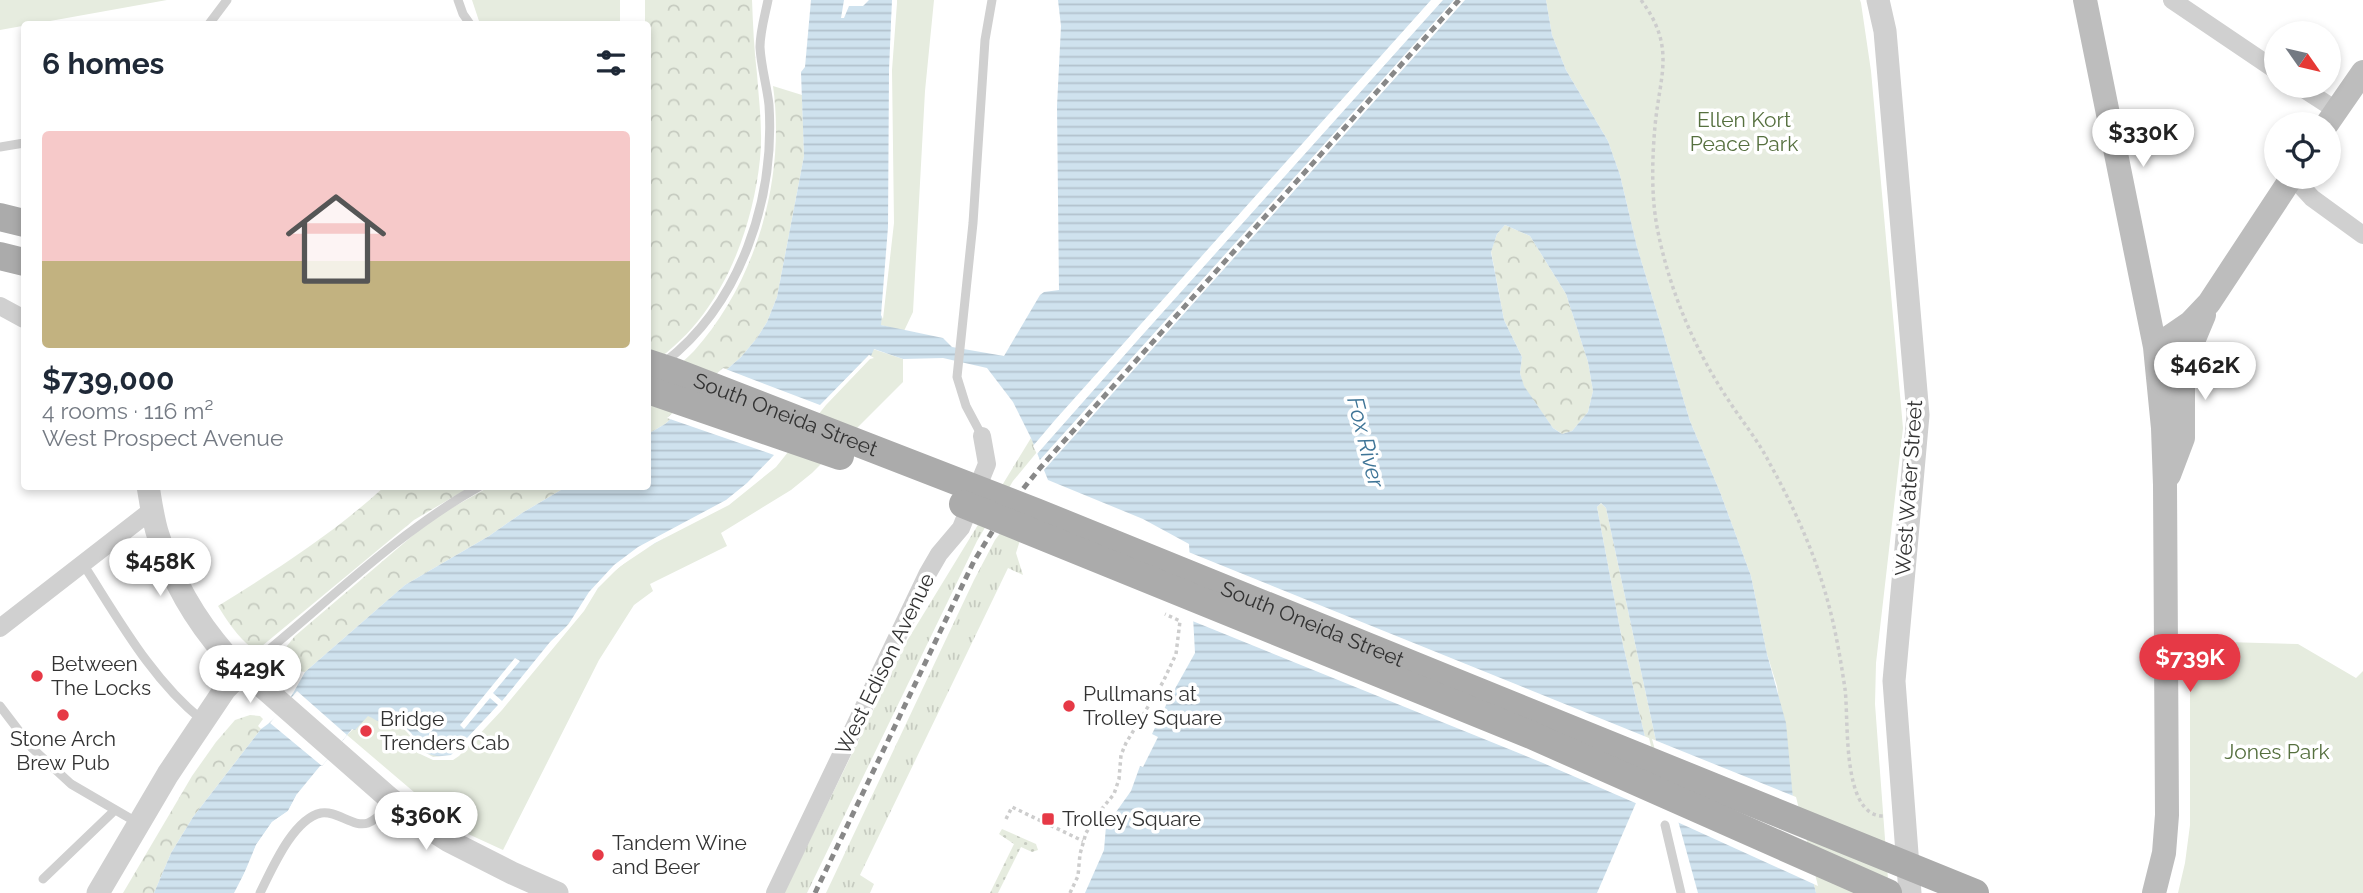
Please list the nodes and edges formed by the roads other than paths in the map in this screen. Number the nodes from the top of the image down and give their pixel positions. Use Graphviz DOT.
graph roads {
  1 [pos="227,0"];
  2 [pos="458,0"];
  3 [pos="768,0"];
  4 [pos="992,0"];
  5 [pos="1878,0"];
  6 [pos="2085,0"];
  7 [pos="2172,0"];
  8 [pos="211,21"];
  9 [pos="468,21"];
  10 [pos="2264,62"];
  11 [pos="2363,72"];
  12 [pos="2311,98"];
  13 [pos="2326,112"];
  14 [pos="2335,112"];
  15 [pos="21,144"];
  16 [pos="0,147"];
  17 [pos="2285,189"];
  18 [pos="2304,189"];
  19 [pos="0,217"];
  20 [pos="21,222"];
  21 [pos="2363,235"];
  22 [pos="0,241"];
  23 [pos="21,245"];
  24 [pos="0,257"];
  25 [pos="21,261"];
  26 [pos="2209,303"];
  27 [pos="0,306"];
  28 [pos="21,317"];
  29 [pos="2155,347"];
  30 [pos="651,364"];
  31 [pos="651,374"];
  32 [pos="651,391"];
  33 [pos="982,436"];
  34 [pos="2165,485"];
  35 [pos="149,490"];
  36 [pos="473,490"];
  37 [pos="152,509"];
  38 [pos="83,564"];
  39 [pos="0,628"];
  40 [pos="243,671"];
  41 [pos="0,706"];
  42 [pos="204,721"];
  43 [pos="394,802"];
  44 [pos="115,810"];
  45 [pos="139,824"];
  46 [pos="1665,825"];
  47 [pos="43,879"];
  48 [pos="98,893"];
  49 [pos="260,893"];
  50 [pos="556,893"];
  51 [pos="775,893"];
  52 [pos="1681,893"];
  53 [pos="1888,893"];
  54 [pos="1910,893"];
  55 [pos="1975,893"];
  56 [pos="2154,893"];
  1 -- 8 [label="lane"];
  2 -- 9 [label="lane"];
  3 -- 31 [label="lane"];
  4 -- 33 [label="lane"];
  5 -- 54 [label="street, West Water Street"];
  6 -- 29 [label="main road"];
  7 -- 10 [label="street"];
  11 -- 14 [label="main road"];
  12 -- 13 [label="street"];
  15 -- 16 [label="lane"];
  17 -- 26 [label="main road"];
  18 -- 21 [label="street"];
  19 -- 20 [label="main road"];
  22 -- 23 [label="main road"];
  24 -- 25 [label="main road"];
  26 -- 29 [label="main road"];
  26 -- 34 [label="main road"];
  27 -- 28 [label="street"];
  29 -- 34 [label="main road"];
  30 -- 55 [label="main road, South Oneida Street, bridge"];
  32 -- 53 [label="main road, South Oneida Street, bridge"];
  33 -- 51 [label="street, West Edison Avenue"];
  34 -- 56 [label="main road"];
  35 -- 37 [label="street"];
  36 -- 40 [label="lane"];
  37 -- 38 [label="street"];
  37 -- 40 [label="street"];
  38 -- 39 [label="street"];
  38 -- 42 [label="lane"];
  40 -- 42 [label="street"];
  40 -- 43 [label="street"];
  41 -- 44 [label="lane"];
  42 -- 45 [label="street"];
  43 -- 49 [label="lane"];
  43 -- 50 [label="street"];
  44 -- 45 [label="lane"];
  44 -- 47 [label="lane"];
  45 -- 48 [label="street"];
  46 -- 52 [label="lane"];
}
